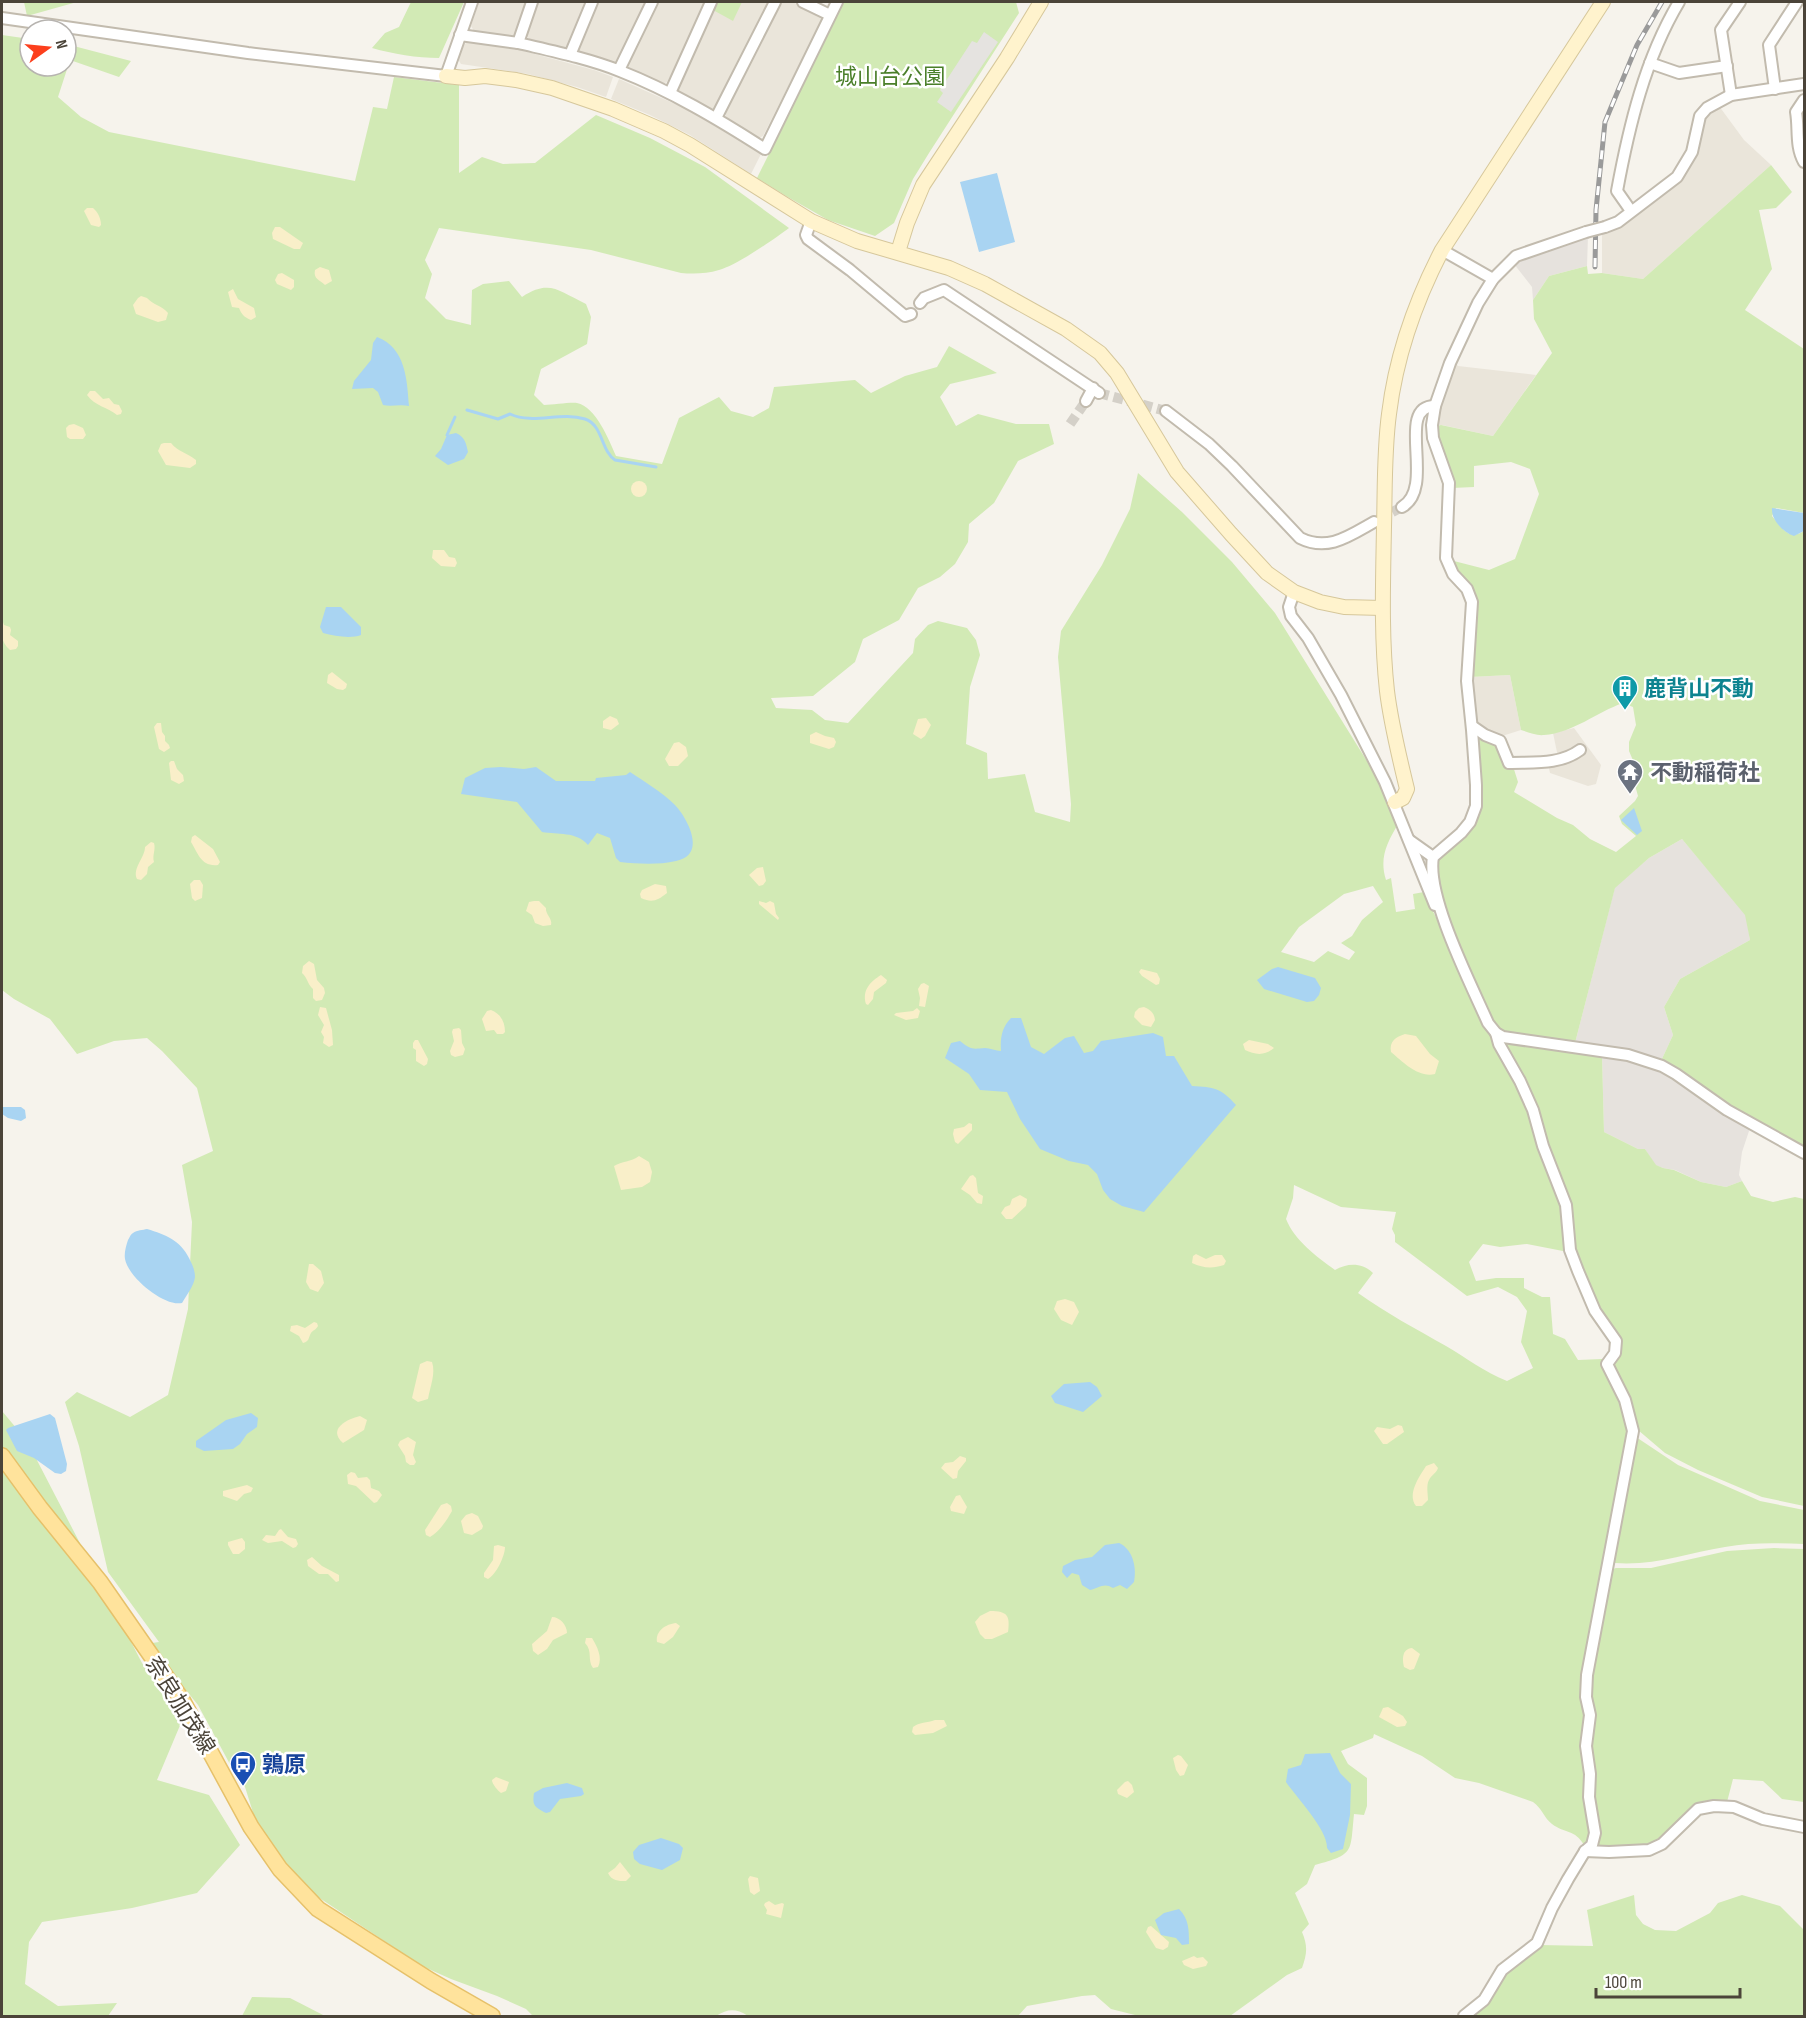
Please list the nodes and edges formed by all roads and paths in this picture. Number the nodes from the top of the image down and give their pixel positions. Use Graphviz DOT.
graph roads {
  1 [pos="472,2"];
  2 [pos="532,2"];
  3 [pos="592,2"];
  4 [pos="652,2"];
  5 [pos="711,2"];
  6 [pos="776,2"];
  7 [pos="803,2"];
  8 [pos="837,2"];
  9 [pos="1041,2"];
  10 [pos="1603,2"];
  11 [pos="1679,2"];
  12 [pos="1740,2"];
  13 [pos="1797,2"];
  14 [pos="830,15"];
  15 [pos="2,18"];
  16 [pos="460,35"];
  17 [pos="518,43"];
  18 [pos="570,55"];
  19 [pos="1650,63"];
  20 [pos="1727,66"];
  21 [pos="619,70"];
  22 [pos="446,76"];
  23 [pos="1804,84"];
  24 [pos="1775,88"];
  25 [pos="670,93"];
  26 [pos="1731,95"];
  27 [pos="1804,100"];
  28 [pos="716,118"];
  29 [pos="1804,162"];
  30 [pos="1631,211"];
  31 [pos="811,221"];
  32 [pos="1442,250"];
  33 [pos="898,252"];
  34 [pos="1493,279"];
  35 [pos="920,303"];
  36 [pos="911,314"];
  37 [pos="1086,401"];
  38 [pos="1435,406"];
  39 [pos="1166,411"];
  40 [pos="1402,507"];
  41 [pos="1374,522"];
  42 [pos="1294,591"];
  43 [pos="1382,608"];
  44 [pos="1472,726"];
  45 [pos="1580,750"];
  46 [pos="1395,802"];
  47 [pos="1409,840"];
  48 [pos="1433,857"];
  49 [pos="1447,930"];
  50 [pos="1496,1033"];
  51 [pos="1804,1153"];
  52 [pos="2,1456"];
  53 [pos="1804,1827"];
  54 [pos="1585,1851"];
  55 [pos="492,2016"];
  56 [pos="1464,2016"];
  1 -- 16 [label="street"];
  2 -- 17 [label="street"];
  3 -- 18 [label="street"];
  4 -- 21 [label="street"];
  5 -- 25 [label="street"];
  6 -- 28 [label="street"];
  7 -- 14 [label="street"];
  8 -- 14 [label="street"];
  9 -- 33 [label="street"];
  10 -- 32 [label="street"];
  11 -- 19 [label="street"];
  12 -- 20 [label="street"];
  13 -- 24 [label="street"];
  14 -- 28 [label="street"];
  15 -- 22 [label="street"];
  16 -- 17 [label="street"];
  16 -- 22 [label="street"];
  17 -- 18 [label="street"];
  18 -- 21 [label="street"];
  19 -- 20 [label="street"];
  19 -- 30 [label="street"];
  20 -- 26 [label="street"];
  21 -- 25 [label="street"];
  22 -- 31 [label="street"];
  23 -- 24 [label="street"];
  24 -- 26 [label="street"];
  25 -- 28 [label="street"];
  26 -- 30 [label="street"];
  27 -- 29 [label="street"];
  30 -- 34 [label="street, bridge"];
  31 -- 33 [label="street"];
  31 -- 36 [label="street"];
  32 -- 34 [label="street"];
  32 -- 43 [label="street"];
  33 -- 42 [label="street"];
  34 -- 38 [label="street"];
  35 -- 37 [label="street"];
  38 -- 40 [label="street"];
  38 -- 44 [label="street"];
  39 -- 41 [label="street"];
  42 -- 43 [label="street"];
  42 -- 46 [label="street"];
  43 -- 46 [label="street"];
  44 -- 45 [label="street"];
  44 -- 48 [label="street"];
  46 -- 47 [label="street"];
  47 -- 48 [label="street"];
  47 -- 49 [label="street"];
  48 -- 49 [label="street"];
  49 -- 50 [label="street"];
  50 -- 51 [label="street"];
  50 -- 54 [label="street"];
  52 -- 55 [label="main road, 奈良加茂線"];
  53 -- 54 [label="street"];
  54 -- 56 [label="street"];
}
